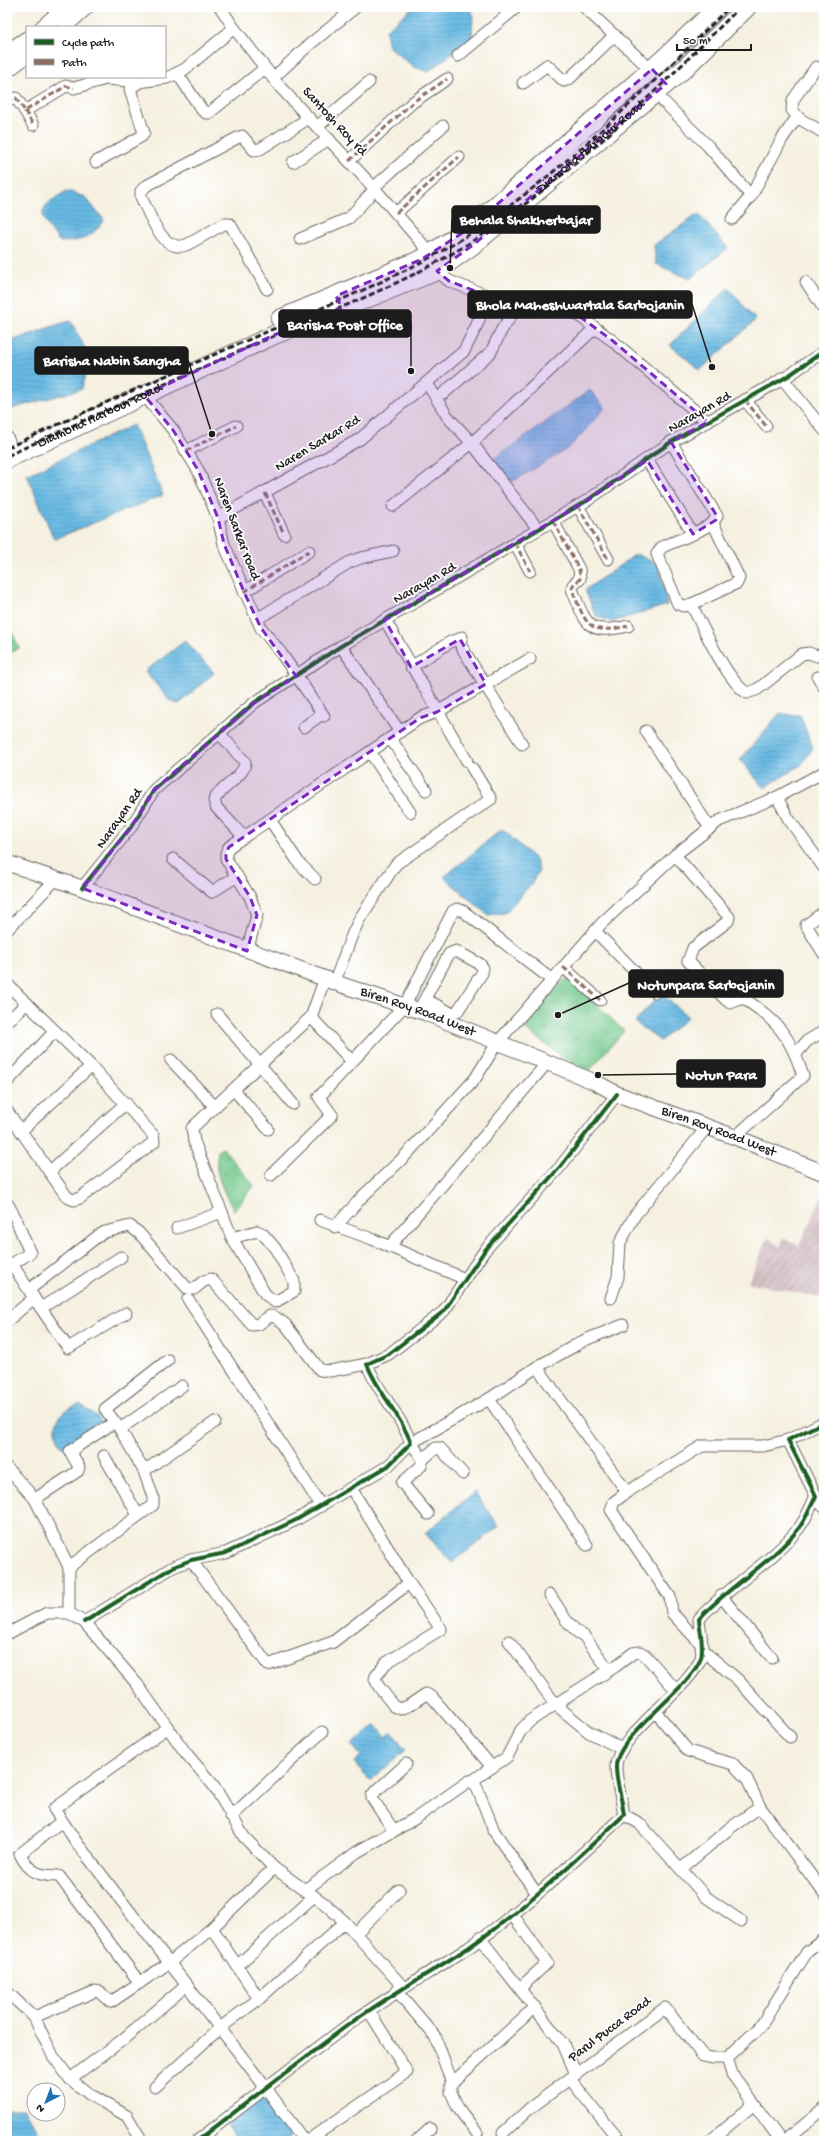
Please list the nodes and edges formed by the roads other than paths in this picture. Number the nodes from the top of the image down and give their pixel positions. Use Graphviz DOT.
graph roads {
  1 [pos="86,7"];
  2 [pos="220,7"];
  3 [pos="356,7"];
  4 [pos="517,7"];
  5 [pos="584,7"];
  6 [pos="718,7"];
  7 [pos="746,7"];
  8 [pos="505,11"];
  9 [pos="61,14"];
  10 [pos="44,26"];
  11 [pos="234,28"];
  12 [pos="615,35"];
  13 [pos="26,40"];
  14 [pos="7,52"];
  15 [pos="26,56"];
  16 [pos="458,56"];
  17 [pos="816,67"];
  18 [pos="265,68"];
  19 [pos="652,69"];
  20 [pos="7,70"];
  21 [pos="177,73"];
  22 [pos="273,78"];
  23 [pos="447,79"];
  24 [pos="138,82"];
  25 [pos="369,82"];
  26 [pos="523,83"];
  27 [pos="661,88"];
  28 [pos="7,101"];
  29 [pos="25,111"];
  30 [pos="309,118"];
  31 [pos="800,119"];
  32 [pos="33,124"];
  33 [pos="443,126"];
  34 [pos="317,127"];
  35 [pos="824,133"];
  36 [pos="329,139"];
  37 [pos="459,157"];
  38 [pos="350,161"];
  39 [pos="96,162"];
  40 [pos="293,162"];
  41 [pos="374,189"];
  42 [pos="751,196"];
  43 [pos="396,213"];
  44 [pos="732,219"];
  45 [pos="300,239"];
  46 [pos="431,254"];
  47 [pos="437,271"];
  48 [pos="806,282"];
  49 [pos="266,289"];
  50 [pos="488,296"];
  51 [pos="521,301"];
  52 [pos="339,302"];
  53 [pos="824,309"];
  54 [pos="595,328"];
  55 [pos="824,351"];
  56 [pos="782,378"];
  57 [pos="427,382"];
  58 [pos="444,393"];
  59 [pos="144,396"];
  60 [pos="745,400"];
  61 [pos="708,422"];
  62 [pos="236,426"];
  63 [pos="766,426"];
  64 [pos="824,430"];
  65 [pos="671,442"];
  66 [pos="472,443"];
  67 [pos="8,446"];
  68 [pos="186,451"];
  69 [pos="647,460"];
  70 [pos="265,493"];
  71 [pos="393,506"];
  72 [pos="578,506"];
  73 [pos="218,518"];
  74 [pos="553,521"];
  75 [pos="712,523"];
  76 [pos="538,530"];
  77 [pos="284,534"];
  78 [pos="693,534"];
  79 [pos="515,543"];
  80 [pos="309,551"];
  81 [pos="393,551"];
  82 [pos="608,559"];
  83 [pos="530,571"];
  84 [pos="244,592"];
  85 [pos="692,604"];
  86 [pos="257,619"];
  87 [pos="385,620"];
  88 [pos="628,626"];
  89 [pos="341,646"];
  90 [pos="824,653"];
  91 [pos="530,659"];
  92 [pos="411,667"];
  93 [pos="296,676"];
  94 [pos="818,677"];
  95 [pos="486,684"];
  96 [pos="824,687"];
  97 [pos="437,712"];
  98 [pos="304,727"];
  99 [pos="646,731"];
  100 [pos="400,732"];
  101 [pos="219,733"];
  102 [pos="390,738"];
  103 [pos="522,744"];
  104 [pos="370,752"];
  105 [pos="824,772"];
  106 [pos="426,790"];
  107 [pos="777,797"];
  108 [pos="410,812"];
  109 [pos="270,820"];
  110 [pos="710,828"];
  111 [pos="244,837"];
  112 [pos="675,855"];
  113 [pos="172,859"];
  114 [pos="7,863"];
  115 [pos="824,868"];
  116 [pos="237,876"];
  117 [pos="56,879"];
  118 [pos="315,879"];
  119 [pos="82,888"];
  120 [pos="824,912"];
  121 [pos="7,930"];
  122 [pos="595,931"];
  123 [pos="247,951"];
  124 [pos="824,954"];
  125 [pos="563,967"];
  126 [pos="330,979"];
  127 [pos="552,980"];
  128 [pos="7,984"];
  129 [pos="655,992"];
  130 [pos="600,1000"];
  131 [pos="27,1003"];
  132 [pos="405,1005"];
  133 [pos="422,1005"];
  134 [pos="217,1014"];
  135 [pos="311,1017"];
  136 [pos="7,1022"];
  137 [pos="55,1031"];
  138 [pos="824,1031"];
  139 [pos="497,1043"];
  140 [pos="796,1054"];
  141 [pos="348,1057"];
  142 [pos="171,1060"];
  143 [pos="547,1063"];
  144 [pos="260,1065"];
  145 [pos="91,1066"];
  146 [pos="7,1082"];
  147 [pos="234,1090"];
  148 [pos="617,1094"];
  149 [pos="126,1103"];
  150 [pos="293,1104"];
  151 [pos="215,1107"];
  152 [pos="7,1111"];
  153 [pos="707,1127"];
  154 [pos="268,1128"];
  155 [pos="21,1131"];
  156 [pos="736,1137"];
  157 [pos="49,1172"];
  158 [pos="824,1173"];
  159 [pos="272,1174"];
  160 [pos="7,1203"];
  161 [pos="222,1212"];
  162 [pos="320,1220"];
  163 [pos="335,1226"];
  164 [pos="177,1228"];
  165 [pos="232,1238"];
  166 [pos="389,1247"];
  167 [pos="121,1257"];
  168 [pos="9,1260"];
  169 [pos="465,1279"];
  170 [pos="32,1294"];
  171 [pos="611,1298"];
  172 [pos="188,1300"];
  173 [pos="41,1308"];
  174 [pos="126,1314"];
  175 [pos="7,1321"];
  176 [pos="623,1325"];
  177 [pos="168,1360"];
  178 [pos="367,1364"];
  179 [pos="537,1366"];
  180 [pos="182,1386"];
  181 [pos="489,1400"];
  182 [pos="215,1422"];
  183 [pos="824,1422"];
  184 [pos="117,1425"];
  185 [pos="788,1440"];
  186 [pos="411,1443"];
  187 [pos="104,1456"];
  188 [pos="423,1459"];
  189 [pos="7,1470"];
  190 [pos="144,1471"];
  191 [pos="463,1474"];
  192 [pos="351,1488"];
  193 [pos="627,1492"];
  194 [pos="815,1498"];
  195 [pos="35,1499"];
  196 [pos="321,1506"];
  197 [pos="824,1507"];
  198 [pos="428,1514"];
  199 [pos="138,1515"];
  200 [pos="587,1545"];
  201 [pos="191,1560"];
  202 [pos="69,1567"];
  203 [pos="409,1583"];
  204 [pos="550,1595"];
  205 [pos="721,1596"];
  206 [pos="69,1613"];
  207 [pos="84,1622"];
  208 [pos="7,1634"];
  209 [pos="509,1642"];
  210 [pos="701,1646"];
  211 [pos="772,1658"];
  212 [pos="609,1670"];
  213 [pos="676,1690"];
  214 [pos="556,1705"];
  215 [pos="655,1711"];
  216 [pos="167,1728"];
  217 [pos="322,1732"];
  218 [pos="790,1737"];
  219 [pos="622,1749"];
  220 [pos="406,1764"];
  221 [pos="492,1767"];
  222 [pos="472,1781"];
  223 [pos="760,1807"];
  224 [pos="624,1815"];
  225 [pos="231,1817"];
  226 [pos="62,1821"];
  227 [pos="394,1831"];
  228 [pos="274,1868"];
  229 [pos="682,1869"];
  230 [pos="399,1890"];
  231 [pos="309,1893"];
  232 [pos="824,1893"];
  233 [pos="538,1894"];
  234 [pos="512,1914"];
  235 [pos="741,1921"];
  236 [pos="345,1922"];
  237 [pos="212,1928"];
  238 [pos="356,1934"];
  239 [pos="480,1938"];
  240 [pos="824,1939"];
  241 [pos="169,1963"];
  242 [pos="238,1965"];
  243 [pos="140,1983"];
  244 [pos="187,1985"];
  245 [pos="520,1988"];
  246 [pos="400,1989"];
  247 [pos="7,1992"];
  248 [pos="259,1999"];
  249 [pos="535,2007"];
  250 [pos="369,2011"];
  251 [pos="34,2017"];
  252 [pos="220,2028"];
  253 [pos="727,2058"];
  254 [pos="573,2076"];
  255 [pos="70,2079"];
  256 [pos="451,2084"];
  257 [pos="155,2087"];
  258 [pos="266,2088"];
  259 [pos="754,2104"];
  260 [pos="824,2109"];
  261 [pos="430,2129"];
  262 [pos="477,2133"];
  263 [pos="503,2133"];
  264 [pos="142,2141"];
  265 [pos="197,2141"];
  266 [pos="306,2141"];
  267 [pos="417,2141"];
  268 [pos="620,2141"];
  269 [pos="710,2141"];
  270 [pos="782,2141"];
  1 -- 9 [label="main road"];
  2 -- 11 [label="street, Santosh Roy rd"];
  3 -- 22 [label="street"];
  4 -- 8 [label="street"];
  5 -- 12 [label="street"];
  6 -- 19 [label="highway, Diamond Harbour Road"];
  7 -- 27 [label="highway, Diamond Harbour Road"];
  8 -- 16 [label="street"];
  9 -- 10 [label="main road"];
  11 -- 18 [label="street, Santosh Roy rd"];
  11 -- 21 [label="street"];
  12 -- 19 [label="street"];
  12 -- 26 [label="street"];
  13 -- 14 [label="main road"];
  15 -- 20 [label="main road"];
  17 -- 31 [label="street"];
  18 -- 21 [label="street"];
  18 -- 22 [label="street, Santosh Roy rd"];
  19 -- 27 [label="street"];
  19 -- 46 [label="highway, Diamond Harbour Road"];
  21 -- 24 [label="street"];
  22 -- 30 [label="street, Santosh Roy rd"];
  23 -- 38 [label="street"];
  24 -- 29 [label="street"];
  24 -- 39 [label="street"];
  25 -- 34 [label="street"];
  27 -- 42 [label="street"];
  27 -- 47 [label="highway, Diamond Harbour Road"];
  28 -- 29 [label="street"];
  29 -- 32 [label="street"];
  30 -- 34 [label="street, Santosh Roy rd"];
  30 -- 49 [label="street"];
  31 -- 35 [label="street"];
  31 -- 42 [label="street"];
  33 -- 41 [label="street"];
  34 -- 36 [label="street, Santosh Roy rd"];
  36 -- 38 [label="street, Santosh Roy rd"];
  36 -- 40 [label="street"];
  37 -- 43 [label="street"];
  38 -- 41 [label="street, Santosh Roy rd"];
  41 -- 43 [label="street, Santosh Roy rd"];
  41 -- 45 [label="street"];
  42 -- 44 [label="street"];
  43 -- 46 [label="street, Santosh Roy rd"];
  46 -- 47 [label="street"];
  46 -- 52 [label="highway, Diamond Harbour Road"];
  47 -- 50 [label="street"];
  47 -- 52 [label="highway, Diamond Harbour Road"];
  48 -- 53 [label="street"];
  50 -- 51 [label="street"];
  50 -- 57 [label="street, Naren Sarkar Rd"];
  51 -- 54 [label="street"];
  51 -- 58 [label="street"];
  52 -- 59 [label="highway, Diamond Harbour Road"];
  52 -- 67 [label="highway, Diamond Harbour Road"];
  54 -- 61 [label="street"];
  54 -- 66 [label="street"];
  55 -- 56 [label="street, Narayan Rd"];
  56 -- 60 [label="street, Narayan Rd"];
  56 -- 64 [label="street"];
  57 -- 66 [label="street"];
  57 -- 70 [label="street, Naren Sarkar Rd"];
  59 -- 67 [label="highway, Diamond Harbour Road"];
  59 -- 68 [label="street, Naren Sarkar road"];
  60 -- 61 [label="street, Narayan Rd"];
  60 -- 63 [label="street"];
  61 -- 65 [label="street, Narayan Rd"];
  62 -- 68 [label="street"];
  65 -- 69 [label="street, Narayan Rd"];
  65 -- 75 [label="street"];
  66 -- 71 [label="street"];
  66 -- 76 [label="street"];
  68 -- 73 [label="street, Naren Sarkar road"];
  69 -- 72 [label="street, Narayan Rd"];
  69 -- 78 [label="street"];
  70 -- 73 [label="street, Naren Sarkar Rd"];
  70 -- 77 [label="street"];
  72 -- 74 [label="street, Narayan Rd"];
  72 -- 82 [label="street"];
  73 -- 84 [label="street, Naren Sarkar road"];
  74 -- 76 [label="street, Narayan Rd"];
  74 -- 88 [label="street"];
  75 -- 78 [label="street"];
  75 -- 85 [label="street"];
  76 -- 79 [label="street, Narayan Rd"];
  78 -- 85 [label="street"];
  79 -- 83 [label="street"];
  79 -- 87 [label="street, Narayan Rd"];
  80 -- 84 [label="street"];
  81 -- 86 [label="street"];
  84 -- 86 [label="street, Naren Sarkar road"];
  85 -- 90 [label="street"];
  86 -- 93 [label="street, Naren Sarkar road"];
  87 -- 89 [label="street, Narayan Rd"];
  87 -- 92 [label="street"];
  89 -- 93 [label="street, Narayan Rd"];
  89 -- 100 [label="street"];
  91 -- 95 [label="street"];
  92 -- 95 [label="street"];
  92 -- 97 [label="street"];
  93 -- 98 [label="street, Naren Sarkar road"];
  93 -- 101 [label="street, Narayan Rd"];
  94 -- 96 [label="street"];
  95 -- 97 [label="street"];
  95 -- 103 [label="street"];
  97 -- 100 [label="street"];
  97 -- 126 [label="street"];
  99 -- 110 [label="street"];
  100 -- 102 [label="street"];
  101 -- 111 [label="street"];
  101 -- 119 [label="street, Narayan Rd"];
  102 -- 104 [label="street"];
  102 -- 106 [label="street"];
  104 -- 108 [label="street"];
  104 -- 109 [label="street"];
  105 -- 107 [label="street"];
  107 -- 110 [label="street"];
  107 -- 115 [label="street"];
  109 -- 111 [label="street"];
  109 -- 118 [label="street"];
  110 -- 112 [label="street"];
  111 -- 116 [label="street"];
  112 -- 122 [label="street"];
  112 -- 140 [label="street"];
  113 -- 116 [label="street"];
  114 -- 117 [label="main road, Biren Roy Road West"];
  116 -- 123 [label="street"];
  117 -- 119 [label="main road, Biren Roy Road West"];
  117 -- 121 [label="street"];
  119 -- 123 [label="main road, Biren Roy Road West"];
  120 -- 124 [label="street"];
  122 -- 125 [label="street"];
  122 -- 129 [label="street"];
  123 -- 126 [label="main road, Biren Roy Road West"];
  125 -- 127 [label="street"];
  125 -- 130 [label="street"];
  126 -- 132 [label="main road, Biren Roy Road West"];
  126 -- 135 [label="street"];
  127 -- 132 [label="street"];
  127 -- 139 [label="street"];
  128 -- 131 [label="street"];
  131 -- 136 [label="street"];
  131 -- 137 [label="street"];
  132 -- 133 [label="main road, Biren Roy Road West"];
  132 -- 159 [label="street"];
  133 -- 133 [label="street"];
  133 -- 139 [label="main road, Biren Roy Road West"];
  134 -- 144 [label="street"];
  135 -- 141 [label="street"];
  135 -- 144 [label="street"];
  137 -- 145 [label="street"];
  137 -- 146 [label="street"];
  138 -- 140 [label="street"];
  139 -- 143 [label="main road, Biren Roy Road West"];
  139 -- 163 [label="street"];
  140 -- 156 [label="street"];
  142 -- 151 [label="street"];
  143 -- 148 [label="main road, Biren Roy Road West"];
  143 -- 166 [label="street"];
  144 -- 147 [label="street"];
  144 -- 150 [label="street"];
  145 -- 149 [label="street"];
  145 -- 155 [label="street"];
  147 -- 151 [label="street"];
  147 -- 154 [label="street"];
  148 -- 153 [label="main road, Biren Roy Road West"];
  148 -- 169 [label="street"];
  149 -- 157 [label="street"];
  149 -- 157 [label="street"];
  151 -- 161 [label="street"];
  152 -- 155 [label="street"];
  153 -- 156 [label="main road, Biren Roy Road West"];
  153 -- 171 [label="street"];
  155 -- 157 [label="street"];
  156 -- 158 [label="main road, Biren Roy Road West"];
  160 -- 168 [label="street"];
  161 -- 164 [label="street"];
  161 -- 165 [label="street"];
  162 -- 163 [label="street"];
  163 -- 166 [label="street"];
  165 -- 165 [label="street"];
  166 -- 169 [label="street"];
  167 -- 173 [label="street"];
  168 -- 170 [label="street"];
  169 -- 178 [label="street"];
  170 -- 173 [label="street"];
  170 -- 175 [label="street"];
  170 -- 178 [label="street"];
  172 -- 196 [label="street"];
  173 -- 174 [label="street"];
  176 -- 179 [label="street"];
  177 -- 184 [label="street"];
  178 -- 186 [label="street"];
  179 -- 181 [label="street"];
  179 -- 193 [label="street"];
  180 -- 184 [label="street"];
  181 -- 186 [label="street"];
  181 -- 200 [label="street"];
  182 -- 190 [label="street"];
  183 -- 185 [label="street"];
  184 -- 190 [label="street"];
  184 -- 195 [label="street"];
  185 -- 193 [label="street"];
  185 -- 194 [label="street"];
  186 -- 188 [label="street"];
  186 -- 192 [label="street"];
  187 -- 199 [label="street"];
  188 -- 191 [label="street"];
  188 -- 198 [label="street"];
  189 -- 195 [label="street"];
  190 -- 199 [label="street"];
  192 -- 196 [label="street"];
  192 -- 203 [label="street"];
  193 -- 210 [label="street"];
  194 -- 197 [label="street"];
  194 -- 205 [label="street"];
  195 -- 202 [label="street"];
  196 -- 201 [label="street"];
  199 -- 202 [label="street"];
  201 -- 203 [label="street"];
  201 -- 207 [label="street"];
  202 -- 206 [label="street"];
  203 -- 221 [label="street"];
  204 -- 212 [label="street"];
  205 -- 210 [label="street"];
  205 -- 211 [label="street"];
  206 -- 207 [label="street"];
  206 -- 208 [label="street"];
  207 -- 216 [label="street"];
  209 -- 214 [label="street"];
  210 -- 213 [label="street"];
  210 -- 218 [label="street"];
  212 -- 213 [label="street"];
  212 -- 214 [label="street"];
  213 -- 215 [label="street"];
  214 -- 219 [label="street"];
  214 -- 221 [label="street"];
  215 -- 219 [label="street"];
  215 -- 223 [label="street"];
  216 -- 225 [label="street"];
  216 -- 226 [label="street"];
  217 -- 225 [label="street"];
  219 -- 224 [label="street"];
  220 -- 227 [label="street"];
  221 -- 222 [label="street"];
  222 -- 227 [label="street"];
  222 -- 233 [label="street"];
  223 -- 229 [label="street"];
  223 -- 232 [label="street"];
  224 -- 229 [label="street"];
  224 -- 233 [label="street"];
  225 -- 228 [label="street"];
  226 -- 241 [label="street"];
  226 -- 243 [label="street"];
  227 -- 231 [label="street"];
  228 -- 231 [label="street"];
  228 -- 237 [label="street"];
  229 -- 235 [label="street"];
  230 -- 238 [label="street"];
  231 -- 236 [label="street"];
  231 -- 242 [label="street"];
  233 -- 234 [label="street"];
  234 -- 239 [label="street"];
  234 -- 245 [label="street"];
  236 -- 238 [label="street"];
  236 -- 248 [label="street"];
  237 -- 241 [label="street"];
  237 -- 242 [label="street"];
  238 -- 246 [label="street"];
  239 -- 245 [label="street"];
  239 -- 246 [label="street"];
  240 -- 253 [label="street"];
  241 -- 243 [label="street"];
  241 -- 244 [label="street"];
  242 -- 248 [label="street"];
  243 -- 251 [label="street"];
  244 -- 252 [label="street"];
  244 -- 255 [label="street"];
  245 -- 249 [label="street"];
  246 -- 250 [label="street"];
  246 -- 256 [label="street"];
  247 -- 251 [label="street"];
  248 -- 252 [label="street"];
  249 -- 254 [label="street"];
  249 -- 256 [label="street"];
  250 -- 258 [label="street"];
  250 -- 266 [label="street"];
  251 -- 255 [label="street"];
  252 -- 257 [label="street"];
  252 -- 258 [label="street"];
  253 -- 254 [label="street, Parul Pucca Road"];
  253 -- 259 [label="street"];
  254 -- 263 [label="street, Parul Pucca Road"];
  254 -- 268 [label="street"];
  255 -- 264 [label="street"];
  256 -- 262 [label="street"];
  258 -- 265 [label="street"];
  258 -- 266 [label="street"];
  259 -- 269 [label="street"];
  259 -- 270 [label="street"];
  260 -- 270 [label="street"];
  261 -- 267 [label="street"];
}
